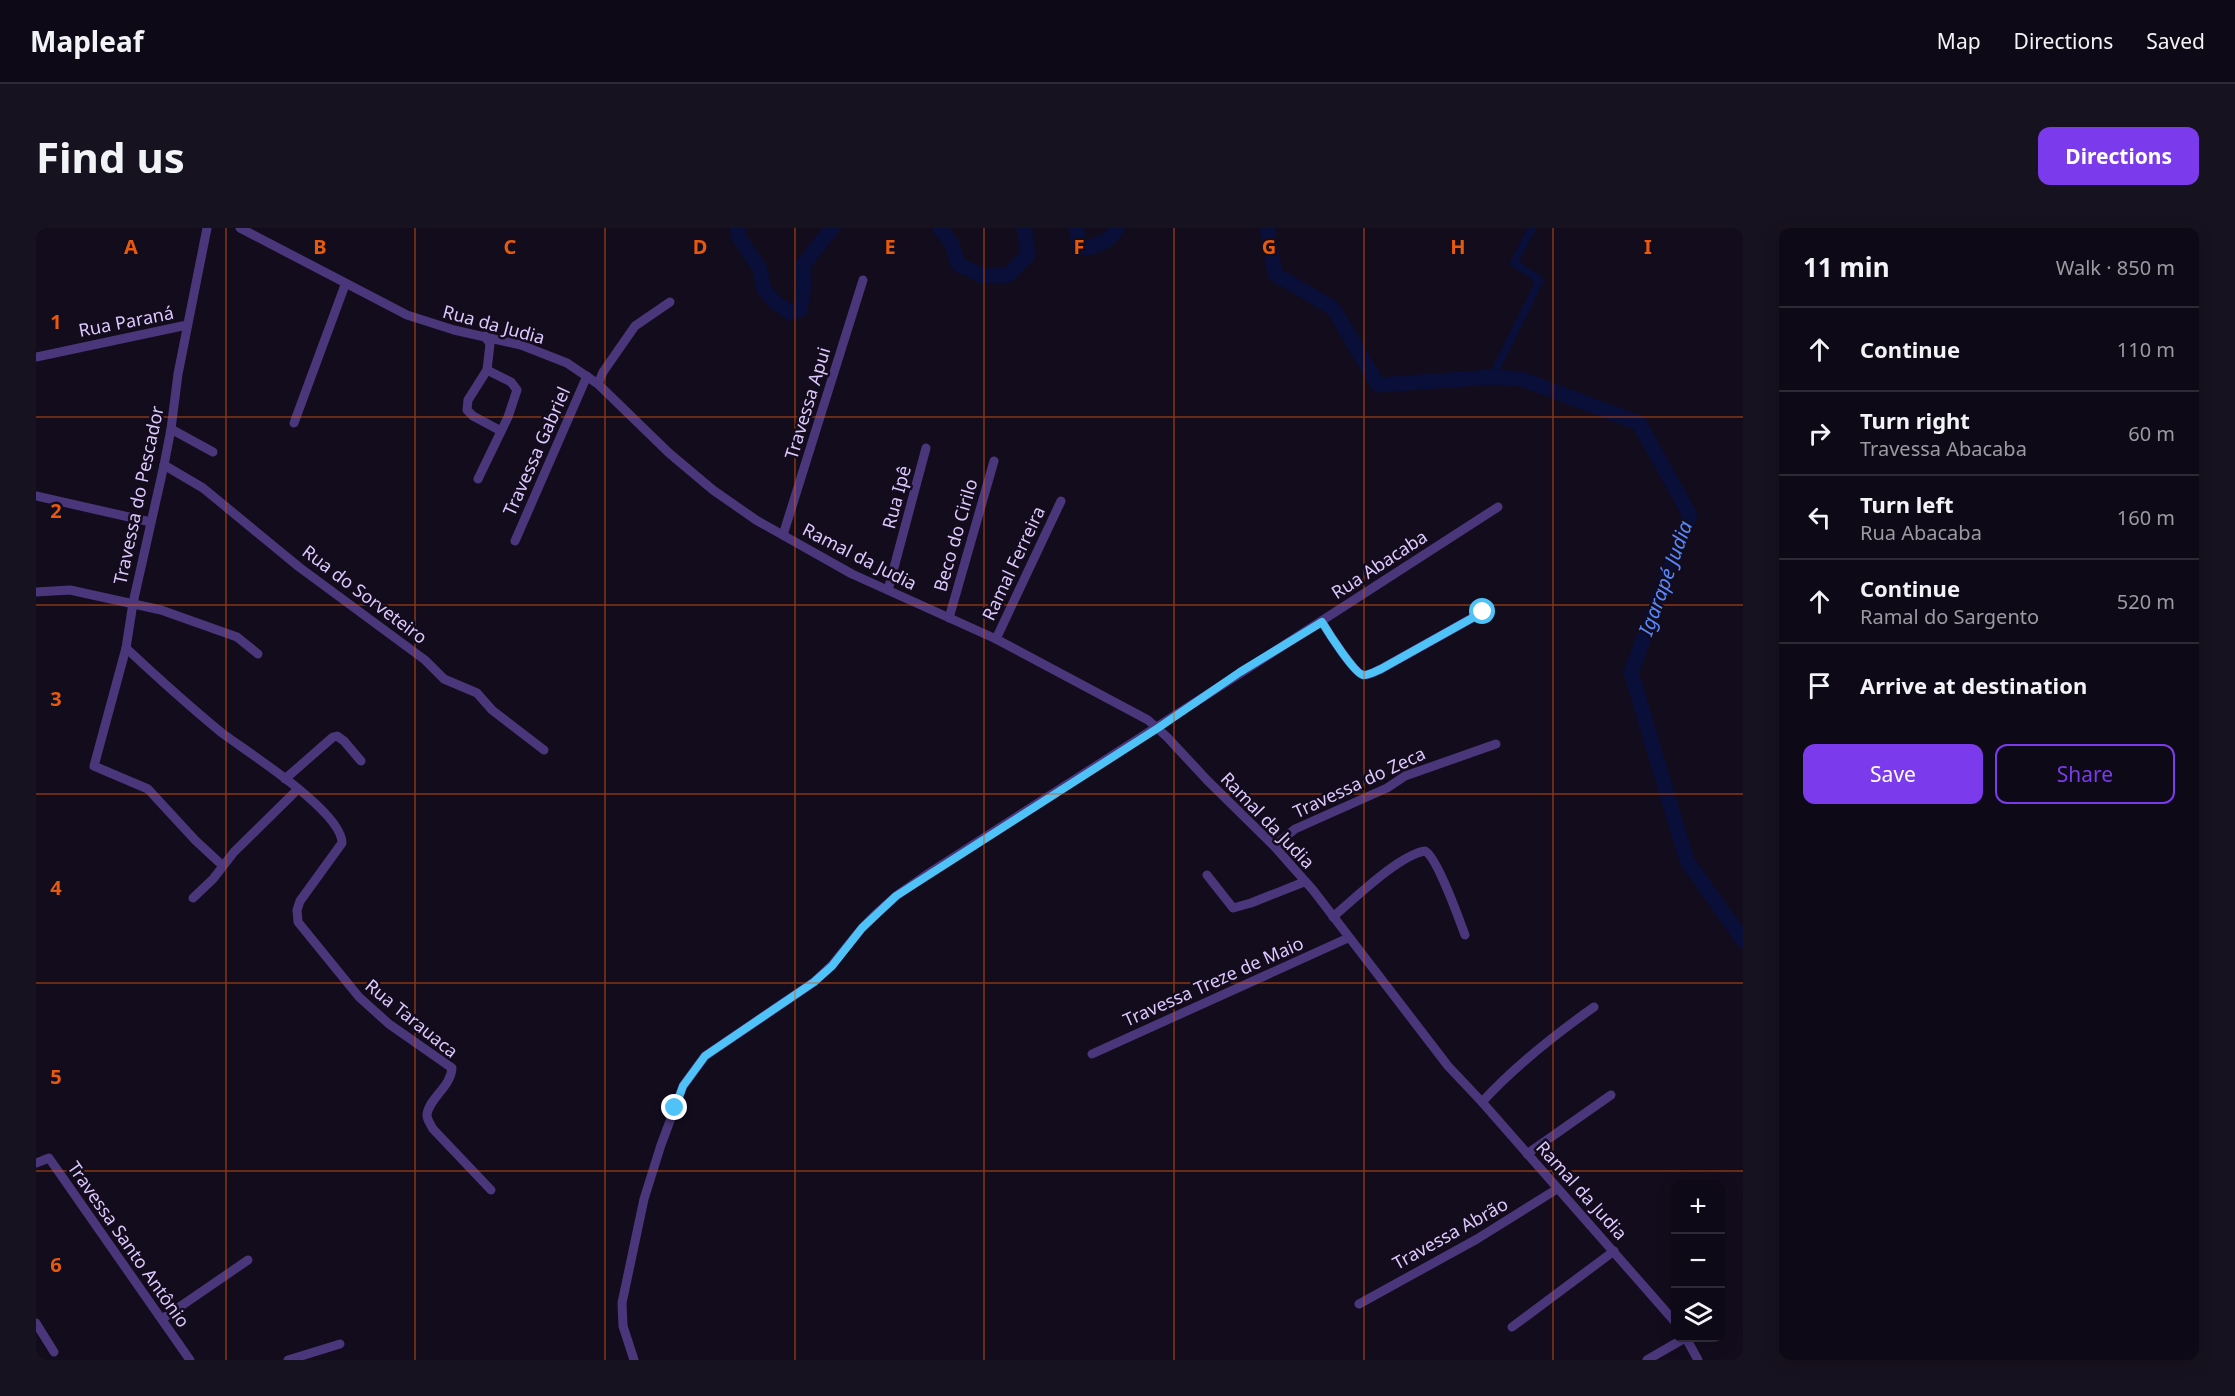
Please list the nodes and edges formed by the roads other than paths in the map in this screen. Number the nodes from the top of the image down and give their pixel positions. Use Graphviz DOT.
graph roads {
  1 [pos="207,228"];
  2 [pos="240,228"];
  3 [pos="863,280"];
  4 [pos="345,285"];
  5 [pos="670,302"];
  6 [pos="187,326"];
  7 [pos="485,336"];
  8 [pos="36,357"];
  9 [pos="487,370"];
  10 [pos="587,376"];
  11 [pos="598,384"];
  12 [pos="294,423"];
  13 [pos="171,429"];
  14 [pos="501,431"];
  15 [pos="926,448"];
  16 [pos="213,452"];
  17 [pos="994,461"];
  18 [pos="164,465"];
  19 [pos="478,479"];
  20 [pos="713,490"];
  21 [pos="36,496"];
  22 [pos="1061,501"];
  23 [pos="1498,507"];
  24 [pos="151,522"];
  25 [pos="783,535"];
  26 [pos="515,541"];
  27 [pos="888,590"];
  28 [pos="36,592"];
  29 [pos="133,603"];
  30 [pos="1483,612"];
  31 [pos="949,618"];
  32 [pos="1322,622"];
  33 [pos="996,639"];
  34 [pos="126,648"];
  35 [pos="258,654"];
  36 [pos="1158,728"];
  37 [pos="1496,744"];
  38 [pos="544,750"];
  39 [pos="361,760"];
  40 [pos="285,780"];
  41 [pos="298,789"];
  42 [pos="1274,846"];
  43 [pos="223,866"];
  44 [pos="1207,876"];
  45 [pos="1304,882"];
  46 [pos="193,898"];
  47 [pos="1333,917"];
  48 [pos="1465,935"];
  49 [pos="1348,938"];
  50 [pos="1594,1007"];
  51 [pos="1092,1054"];
  52 [pos="1611,1095"];
  53 [pos="1482,1102"];
  54 [pos="1527,1154"];
  55 [pos="36,1163"];
  56 [pos="491,1190"];
  57 [pos="1557,1190"];
  58 [pos="1614,1251"];
  59 [pos="248,1260"];
  60 [pos="1359,1304"];
  61 [pos="1671,1317"];
  62 [pos="162,1319"];
  63 [pos="36,1323"];
  64 [pos="1512,1327"];
  65 [pos="1679,1342"];
  66 [pos="1688,1342"];
  67 [pos="340,1344"];
  68 [pos="54,1352"];
  69 [pos="190,1360"];
  70 [pos="288,1360"];
  71 [pos="634,1360"];
  72 [pos="1647,1360"];
  73 [pos="1698,1360"];
  1 -- 6 [label="street, Travessa do Pescador"];
  2 -- 4 [label="street, Rua da Judia"];
  3 -- 25 [label="street, Travessa Apui"];
  4 -- 7 [label="street, Rua da Judia"];
  4 -- 12 [label="street"];
  5 -- 11 [label="street"];
  6 -- 8 [label="street, Rua Paraná"];
  6 -- 13 [label="street, Travessa do Pescador"];
  7 -- 9 [label="street"];
  7 -- 10 [label="street, Rua da Judia"];
  9 -- 14 [label="street"];
  9 -- 14 [label="street"];
  10 -- 11 [label="street, Rua da Judia"];
  10 -- 26 [label="street, Travessa Gabriel"];
  11 -- 20 [label="street, Rua da Judia"];
  13 -- 16 [label="street"];
  13 -- 18 [label="street, Travessa do Pescador"];
  14 -- 19 [label="street"];
  15 -- 27 [label="street, Rua Ipê"];
  17 -- 31 [label="street, Beco do Cirilo"];
  18 -- 24 [label="street, Travessa do Pescador"];
  18 -- 38 [label="street, Rua do Sorveteiro"];
  20 -- 25 [label="street, Ramal da Judia"];
  21 -- 24 [label="street"];
  22 -- 33 [label="street, Ramal Ferreira"];
  23 -- 32 [label="street, Rua Abacaba"];
  24 -- 29 [label="street, Travessa do Pescador"];
  25 -- 27 [label="street, Ramal da Judia"];
  27 -- 31 [label="street, Ramal da Judia"];
  28 -- 29 [label="street"];
  29 -- 34 [label="street, Travessa do Pescador"];
  29 -- 35 [label="street"];
  30 -- 32 [label="street"];
  31 -- 33 [label="street, Ramal da Judia"];
  32 -- 36 [label="street, Rua Abacaba"];
  33 -- 36 [label="street, Ramal da Judia"];
  34 -- 40 [label="street, Rua Tarauaca"];
  34 -- 43 [label="street, Travessa do Pescador"];
  36 -- 42 [label="street, Ramal da Judia"];
  36 -- 71 [label="street, Rua Abacaba"];
  37 -- 42 [label="street, Travessa do Zeca"];
  39 -- 40 [label="street"];
  40 -- 41 [label="street, Rua Tarauaca"];
  41 -- 43 [label="street"];
  41 -- 56 [label="street, Rua Tarauaca"];
  42 -- 45 [label="street, Ramal da Judia"];
  43 -- 46 [label="street"];
  44 -- 45 [label="street"];
  45 -- 47 [label="street, Ramal da Judia"];
  47 -- 48 [label="street"];
  47 -- 49 [label="street, Ramal da Judia"];
  49 -- 51 [label="street, Travessa Treze de Maio"];
  49 -- 53 [label="street, Ramal da Judia"];
  50 -- 53 [label="street"];
  52 -- 54 [label="street"];
  53 -- 54 [label="street, Ramal da Judia"];
  54 -- 57 [label="street, Ramal da Judia"];
  55 -- 62 [label="street, Travessa Santo Antônio"];
  57 -- 58 [label="street, Ramal da Judia"];
  57 -- 60 [label="street, Travessa Abrão"];
  58 -- 61 [label="street, Ramal da Judia"];
  58 -- 64 [label="street"];
  59 -- 62 [label="street"];
  62 -- 69 [label="street, Travessa Santo Antônio"];
  63 -- 68 [label="street"];
  65 -- 72 [label="street"];
  66 -- 73 [label="street"];
  67 -- 70 [label="street"];
}
